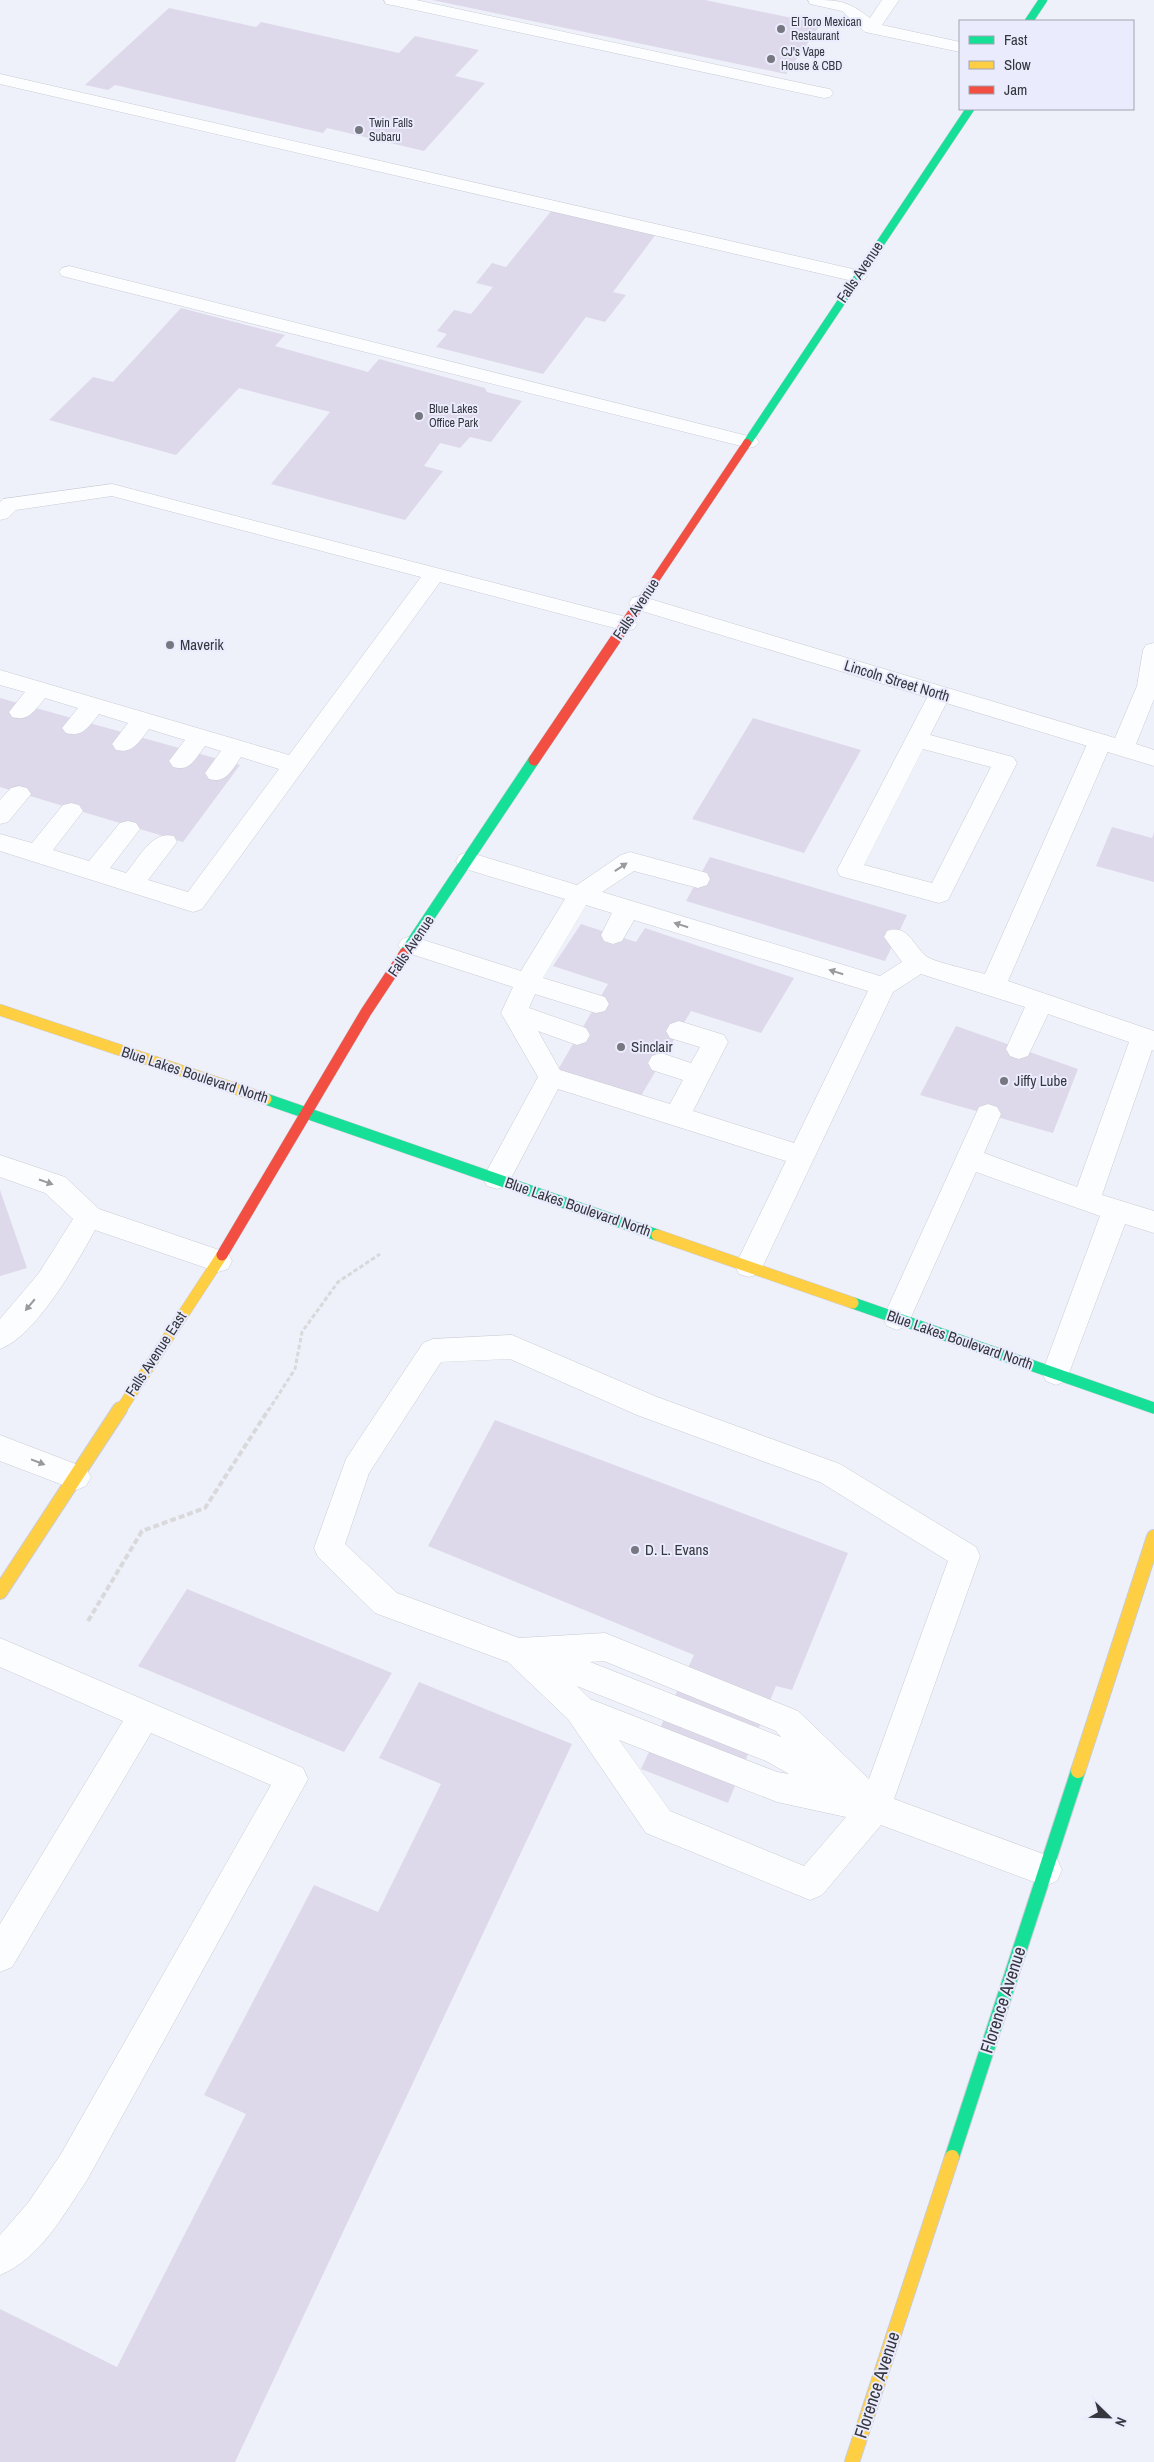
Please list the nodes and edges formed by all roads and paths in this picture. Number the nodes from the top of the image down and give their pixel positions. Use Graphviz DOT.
graph roads {
  1 [pos="392,0"];
  2 [pos="816,0"];
  3 [pos="891,0"];
  4 [pos="1043,0"];
  5 [pos="1030,20"];
  6 [pos="871,28"];
  7 [pos="959,47"];
  8 [pos="0,79"];
  9 [pos="824,93"];
  10 [pos="969,110"];
  11 [pos="69,272"];
  12 [pos="857,276"];
  13 [pos="749,442"];
  14 [pos="0,514"];
  15 [pos="435,574"];
  16 [pos="640,603"];
  17 [pos="626,624"];
  18 [pos="1154,650"];
  19 [pos="1,679"];
  20 [pos="40,689"];
  21 [pos="940,694"];
  22 [pos="94,705"];
  23 [pos="20,712"];
  24 [pos="144,720"];
  25 [pos="74,728"];
  26 [pos="200,737"];
  27 [pos="916,739"];
  28 [pos="124,744"];
  29 [pos="1111,745"];
  30 [pos="236,748"];
  31 [pos="1154,758"];
  32 [pos="181,761"];
  33 [pos="294,764"];
  34 [pos="217,773"];
  35 [pos="19,794"];
  36 [pos="71,811"];
  37 [pos="0,816"];
  38 [pos="128,829"];
  39 [pos="0,842"];
  40 [pos="165,842"];
  41 [pos="36,854"];
  42 [pos="468,861"];
  43 [pos="94,872"];
  44 [pos="698,878"];
  45 [pos="132,884"];
  46 [pos="580,895"];
  47 [pos="627,909"];
  48 [pos="613,935"];
  49 [pos="896,937"];
  50 [pos="411,946"];
  51 [pos="918,964"];
  52 [pos="528,981"];
  53 [pos="883,986"];
  54 [pos="993,986"];
  55 [pos="585,992"];
  56 [pos="1040,1003"];
  57 [pos="0,1010"];
  58 [pos="514,1013"];
  59 [pos="679,1031"];
  60 [pos="577,1036"];
  61 [pos="1149,1040"];
  62 [pos="1019,1049"];
  63 [pos="661,1063"];
  64 [pos="698,1075"];
  65 [pos="551,1077"];
  66 [pos="306,1112"];
  67 [pos="988,1114"];
  68 [pos="677,1117"];
  69 [pos="802,1156"];
  70 [pos="967,1158"];
  71 [pos="0,1166"];
  72 [pos="497,1178"];
  73 [pos="1086,1201"];
  74 [pos="1116,1210"];
  75 [pos="89,1217"];
  76 [pos="1154,1222"];
  77 [pos="380,1254"];
  78 [pos="218,1261"];
  79 [pos="749,1266"];
  80 [pos="897,1318"];
  81 [pos="0,1337"];
  82 [pos="1056,1373"];
  83 [pos="1154,1408"];
  84 [pos="0,1448"];
  85 [pos="76,1477"];
  86 [pos="1154,1537"];
  87 [pos="0,1592"];
  88 [pos="88,1621"];
  89 [pos="0,1652"];
  90 [pos="519,1652"];
  91 [pos="580,1709"];
  92 [pos="145,1714"];
  93 [pos="875,1807"];
  94 [pos="1046,1870"];
  95 [pos="0,1955"];
  96 [pos="0,2257"];
  97 [pos="852,2462"];
  1 -- 9 [label="street"];
  2 -- 6 [label="street"];
  3 -- 6 [label="street"];
  4 -- 5 [label="main road"];
  6 -- 7 [label="street"];
  8 -- 12 [label="street"];
  10 -- 12 [label="main road, Falls Avenue"];
  11 -- 13 [label="street"];
  12 -- 13 [label="main road, Falls Avenue"];
  13 -- 16 [label="main road, Falls Avenue"];
  14 -- 15 [label="street"];
  15 -- 17 [label="street"];
  15 -- 33 [label="street"];
  16 -- 17 [label="main road, Falls Avenue"];
  16 -- 21 [label="street, Lincoln Street North"];
  17 -- 42 [label="main road, Falls Avenue"];
  18 -- 29 [label="street"];
  19 -- 20 [label="street"];
  20 -- 22 [label="street"];
  20 -- 23 [label="street"];
  21 -- 27 [label="street"];
  21 -- 29 [label="street, Lincoln Street North"];
  22 -- 24 [label="street"];
  22 -- 25 [label="street"];
  24 -- 26 [label="street"];
  24 -- 28 [label="street"];
  26 -- 30 [label="street"];
  26 -- 32 [label="street"];
  27 -- 27 [label="street"];
  29 -- 31 [label="street, Lincoln Street North"];
  29 -- 54 [label="street"];
  30 -- 33 [label="street"];
  30 -- 34 [label="street"];
  33 -- 45 [label="street"];
  35 -- 37 [label="street"];
  36 -- 41 [label="street"];
  38 -- 43 [label="street"];
  39 -- 41 [label="street"];
  40 -- 45 [label="street"];
  41 -- 43 [label="street"];
  42 -- 46 [label="street"];
  42 -- 50 [label="main road, Falls Avenue"];
  43 -- 45 [label="street"];
  46 -- 44 [label="street, one-way"];
  46 -- 47 [label="street"];
  46 -- 52 [label="street"];
  47 -- 48 [label="street"];
  53 -- 47 [label="street, one-way"];
  49 -- 51 [label="street"];
  50 -- 52 [label="street"];
  50 -- 66 [label="main road, Falls Avenue"];
  51 -- 53 [label="street"];
  51 -- 54 [label="street"];
  52 -- 55 [label="street"];
  52 -- 58 [label="street"];
  53 -- 69 [label="street"];
  54 -- 56 [label="street"];
  56 -- 61 [label="street"];
  56 -- 62 [label="street"];
  57 -- 66 [label="main road, Blue Lakes Boulevard North"];
  58 -- 60 [label="street"];
  58 -- 65 [label="street"];
  59 -- 64 [label="street"];
  61 -- 73 [label="street"];
  63 -- 64 [label="street"];
  64 -- 68 [label="street"];
  65 -- 68 [label="street"];
  65 -- 72 [label="street"];
  66 -- 72 [label="main road, Blue Lakes Boulevard North"];
  66 -- 78 [label="main road, Falls Avenue East"];
  67 -- 70 [label="street"];
  68 -- 69 [label="street"];
  69 -- 79 [label="street"];
  70 -- 73 [label="street"];
  70 -- 80 [label="street"];
  71 -- 75 [label="street, one-way"];
  72 -- 79 [label="main road, Blue Lakes Boulevard North"];
  73 -- 74 [label="street"];
  74 -- 76 [label="street"];
  74 -- 82 [label="street"];
  75 -- 78 [label="street"];
  75 -- 81 [label="street, one-way"];
  77 -- 88 [label="path"];
  78 -- 85 [label="main road, Falls Avenue East"];
  79 -- 80 [label="main road, Blue Lakes Boulevard North"];
  80 -- 82 [label="main road, Blue Lakes Boulevard North"];
  82 -- 83 [label="main road, Blue Lakes Boulevard North"];
  84 -- 85 [label="street, one-way"];
  85 -- 87 [label="main road, Falls Avenue East"];
  86 -- 94 [label="main road, Florence Avenue"];
  89 -- 92 [label="street"];
  90 -- 91 [label="street"];
  90 -- 93 [label="street"];
  90 -- 93 [label="street"];
  91 -- 93 [label="street"];
  91 -- 93 [label="street"];
  92 -- 95 [label="street"];
  92 -- 96 [label="street"];
  93 -- 94 [label="street"];
  94 -- 97 [label="main road, Florence Avenue"];
}
